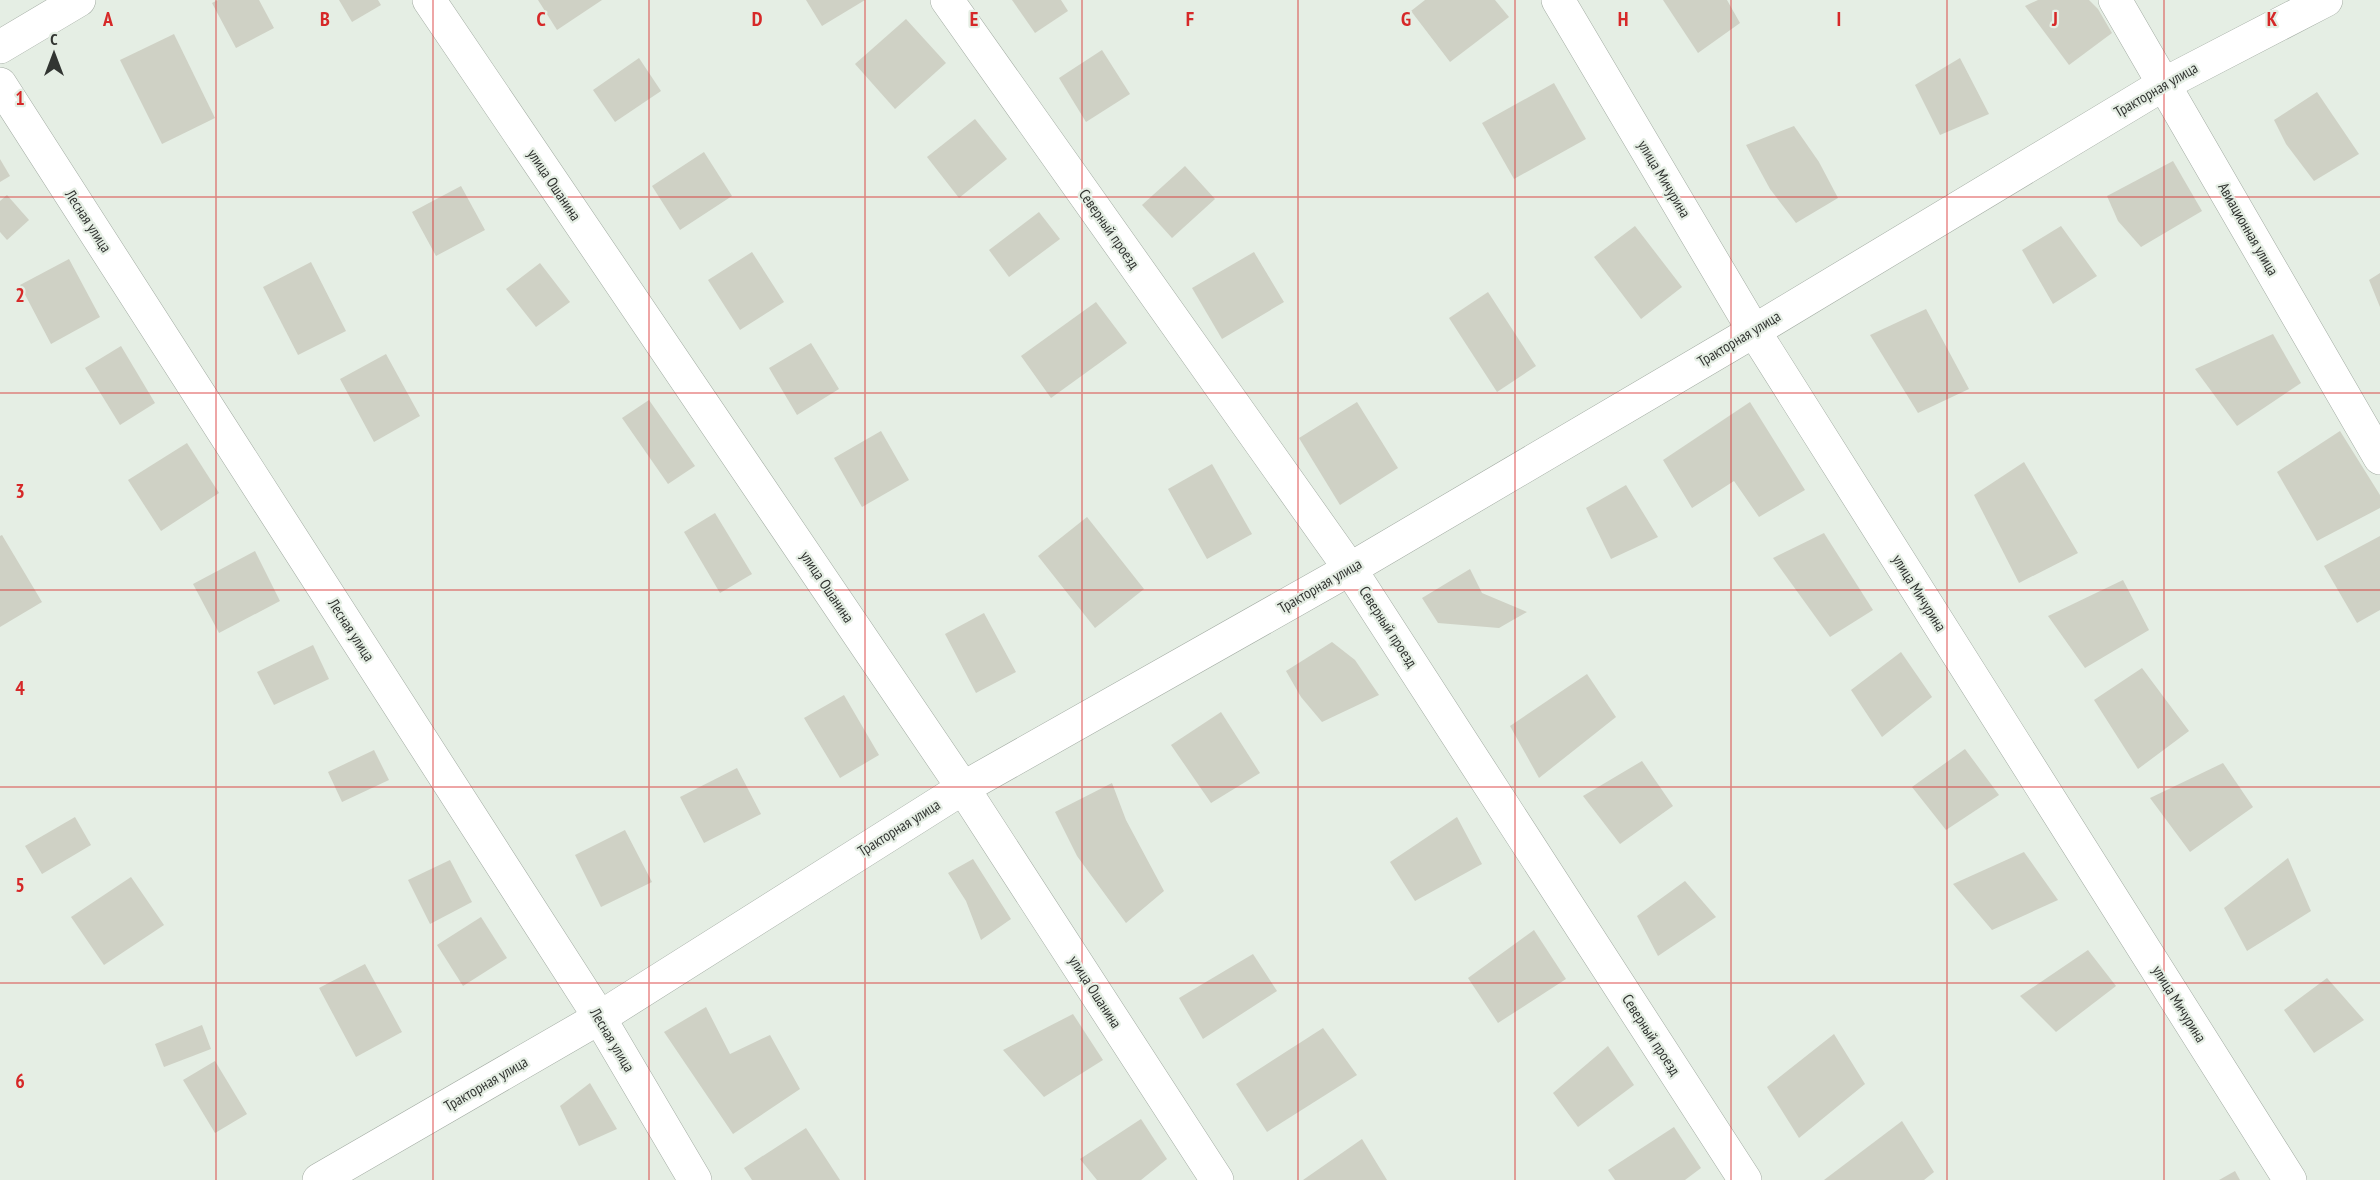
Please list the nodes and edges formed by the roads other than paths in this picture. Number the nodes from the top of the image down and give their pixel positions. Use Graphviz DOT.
graph roads {
  1 [pos="79,0"];
  2 [pos="429,0"];
  3 [pos="947,0"];
  4 [pos="1558,0"];
  5 [pos="2115,0"];
  6 [pos="2326,0"];
  7 [pos="0,47"];
  8 [pos="0,84"];
  9 [pos="2164,84"];
  10 [pos="1754,331"];
  11 [pos="2380,458"];
  12 [pos="1350,569"];
  13 [pos="963,788"];
  14 [pos="599,1018"];
  15 [pos="319,1180"];
  16 [pos="695,1180"];
  17 [pos="1217,1180"];
  18 [pos="1745,1180"];
  19 [pos="2290,1180"];
  1 -- 7 [label="street"];
  2 -- 13 [label="street, улица Ошанина"];
  3 -- 12 [label="street, Северный проезд"];
  4 -- 10 [label="street, улица Мичурина"];
  5 -- 9 [label="street, Авиационная улица"];
  6 -- 9 [label="street, Тракторная улица"];
  8 -- 14 [label="street, Лесная улица"];
  9 -- 10 [label="street, Тракторная улица"];
  9 -- 11 [label="street, Авиационная улица"];
  10 -- 12 [label="street, Тракторная улица"];
  10 -- 19 [label="street, улица Мичурина"];
  12 -- 13 [label="street, Тракторная улица"];
  12 -- 18 [label="street, Северный проезд"];
  13 -- 14 [label="street, Тракторная улица"];
  13 -- 17 [label="street, улица Ошанина"];
  14 -- 15 [label="street, Тракторная улица"];
  14 -- 16 [label="street, Лесная улица"];
}
